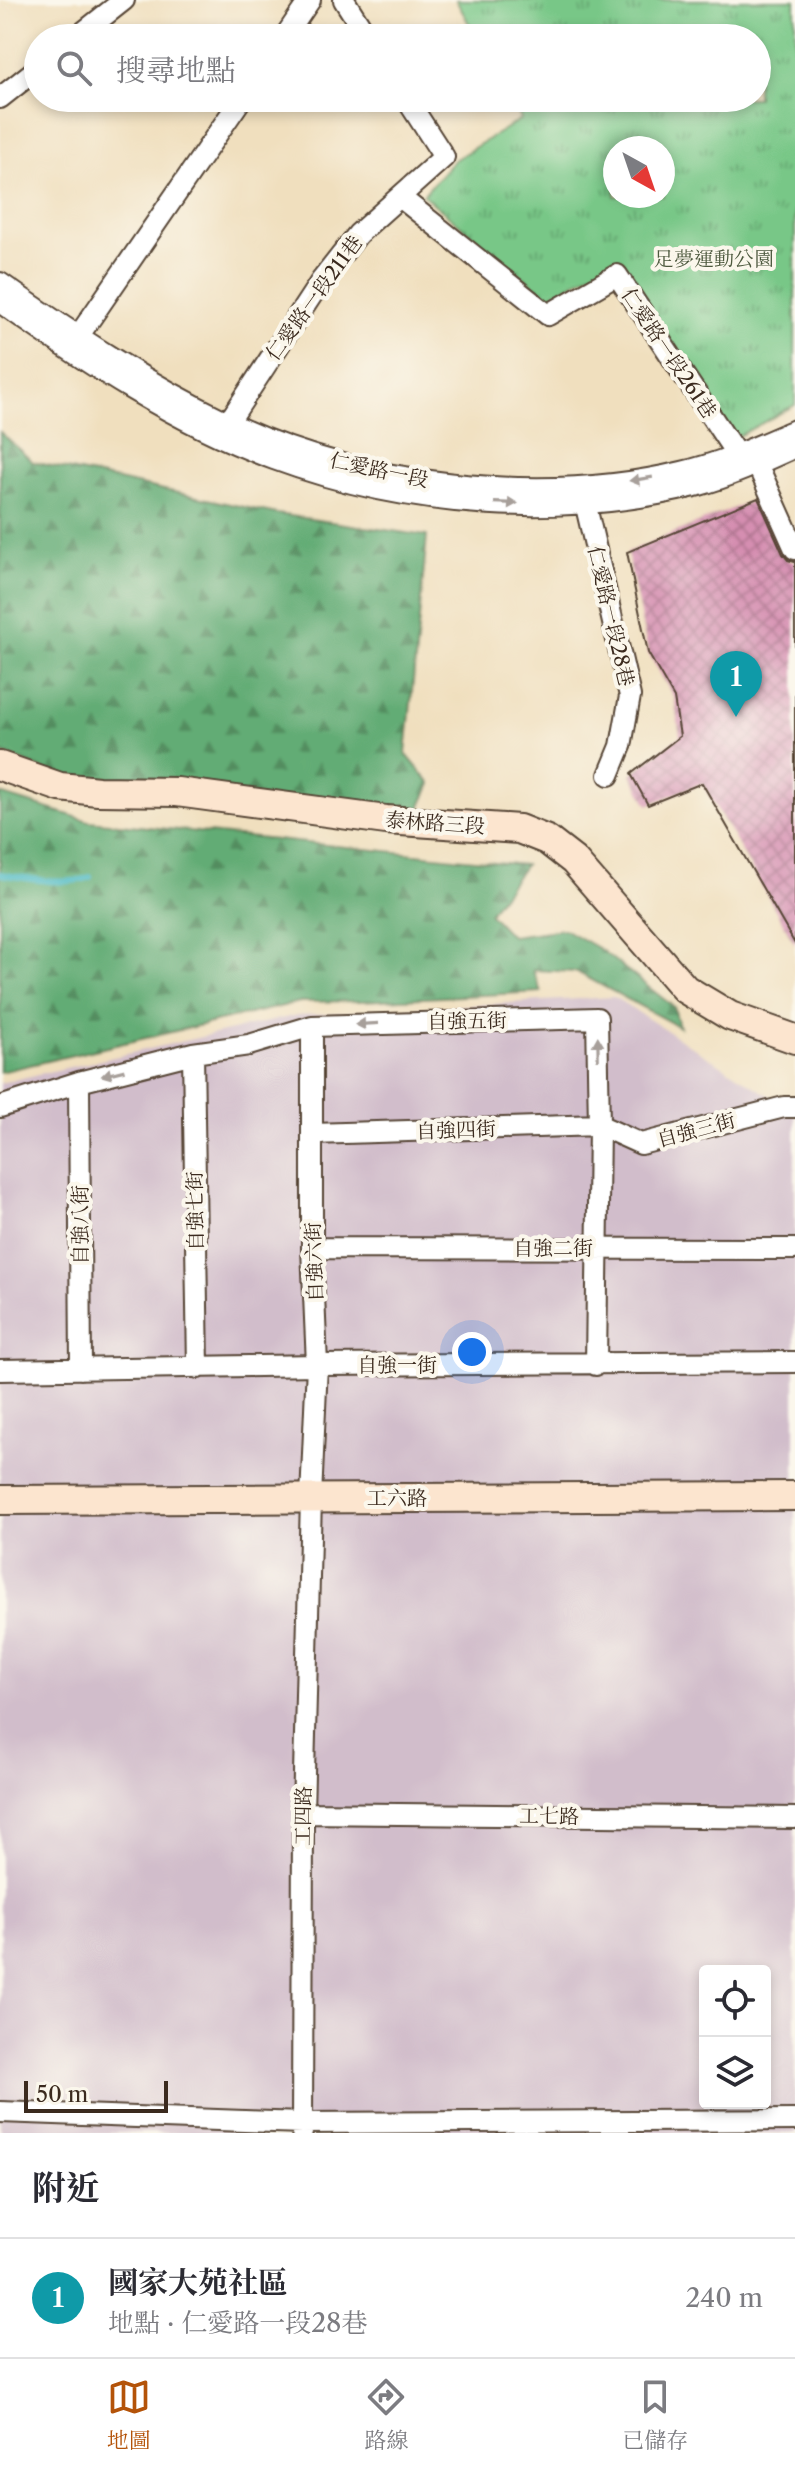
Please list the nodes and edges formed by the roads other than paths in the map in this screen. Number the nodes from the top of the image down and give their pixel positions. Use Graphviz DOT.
graph roads {
  1 [pos="124,0"];
  2 [pos="310,0"];
  3 [pos="344,0"];
  4 [pos="94,24"];
  5 [pos="294,24"];
  6 [pos="359,24"];
  7 [pos="24,79"];
  8 [pos="0,98"];
  9 [pos="232,112"];
  10 [pos="415,112"];
  11 [pos="400,197"];
  12 [pos="0,283"];
  13 [pos="0,302"];
  14 [pos="73,344"];
  15 [pos="224,429"];
  16 [pos="795,430"];
  17 [pos="795,447"];
  18 [pos="737,455"];
  19 [pos="757,464"];
  20 [pos="585,502"];
  21 [pos="795,549"];
  22 [pos="0,766"];
  23 [pos="609,775"];
  24 [pos="312,1026"];
  25 [pos="795,1039"];
  26 [pos="193,1053"];
  27 [pos="79,1082"];
  28 [pos="791,1104"];
  29 [pos="0,1107"];
  30 [pos="599,1125"];
  31 [pos="313,1134"];
  32 [pos="312,1248"];
  33 [pos="597,1248"];
  34 [pos="795,1249"];
  35 [pos="795,1362"];
  36 [pos="317,1365"];
  37 [pos="596,1365"];
  38 [pos="198,1368"];
  39 [pos="81,1369"];
  40 [pos="0,1370"];
  41 [pos="795,1496"];
  42 [pos="311,1498"];
  43 [pos="0,1500"];
  44 [pos="303,1813"];
  45 [pos="795,1818"];
  46 [pos="0,2112"];
  47 [pos="795,2120"];
  48 [pos="667,2127"];
  49 [pos="302,2128"];
  1 -- 4 [label="street"];
  2 -- 5 [label="street"];
  3 -- 6 [label="street"];
  7 -- 8 [label="street"];
  9 -- 14 [label="street"];
  10 -- 11 [label="street, 仁愛路一段211巷"];
  11 -- 15 [label="street, 仁愛路一段211巷"];
  11 -- 18 [label="street, 仁愛路一段261巷"];
  12 -- 14 [label="street, 仁愛路一段"];
  13 -- 14 [label="street, 仁愛路一段"];
  14 -- 15 [label="street, 仁愛路一段"];
  18 -- 15 [label="street, 仁愛路一段, one-way"];
  15 -- 20 [label="street, 仁愛路一段, one-way"];
  16 -- 18 [label="street, 仁愛路一段"];
  17 -- 19 [label="street, 仁愛路一段"];
  18 -- 19 [label="street"];
  19 -- 20 [label="street, 仁愛路一段"];
  19 -- 21 [label="street"];
  20 -- 23 [label="street, 仁愛路一段28巷"];
  22 -- 25 [label="main road, 泰林路三段"];
  24 -- 26 [label="street, 自強五街"];
  30 -- 24 [label="street, 自強五街, one-way"];
  24 -- 31 [label="street, 自強六街"];
  26 -- 27 [label="street, 自強五街, one-way"];
  26 -- 38 [label="street, 自強七街"];
  27 -- 29 [label="street, 自強五街"];
  27 -- 39 [label="street, 自強八街"];
  28 -- 30 [label="street, 自強三街"];
  30 -- 31 [label="street, 自強四街"];
  30 -- 33 [label="street, 自強五街"];
  31 -- 32 [label="street, 自強六街"];
  32 -- 33 [label="street, 自強二街"];
  32 -- 36 [label="street, 自強六街"];
  33 -- 34 [label="street, 自強二街"];
  33 -- 37 [label="street, 自強五街"];
  35 -- 37 [label="street, 自強一街"];
  36 -- 37 [label="street, 自強一街"];
  36 -- 38 [label="street, 自強一街"];
  36 -- 42 [label="street, 自強六街"];
  38 -- 39 [label="street, 自強一街"];
  39 -- 40 [label="street, 自強一街"];
  41 -- 42 [label="main road, 工六路"];
  42 -- 43 [label="main road, 工六路"];
  42 -- 44 [label="street, 工四路"];
  44 -- 45 [label="street, 工七路"];
  44 -- 49 [label="street, 工四路"];
  46 -- 49 [label="street"];
  47 -- 48 [label="street"];
  48 -- 49 [label="street"];
}
